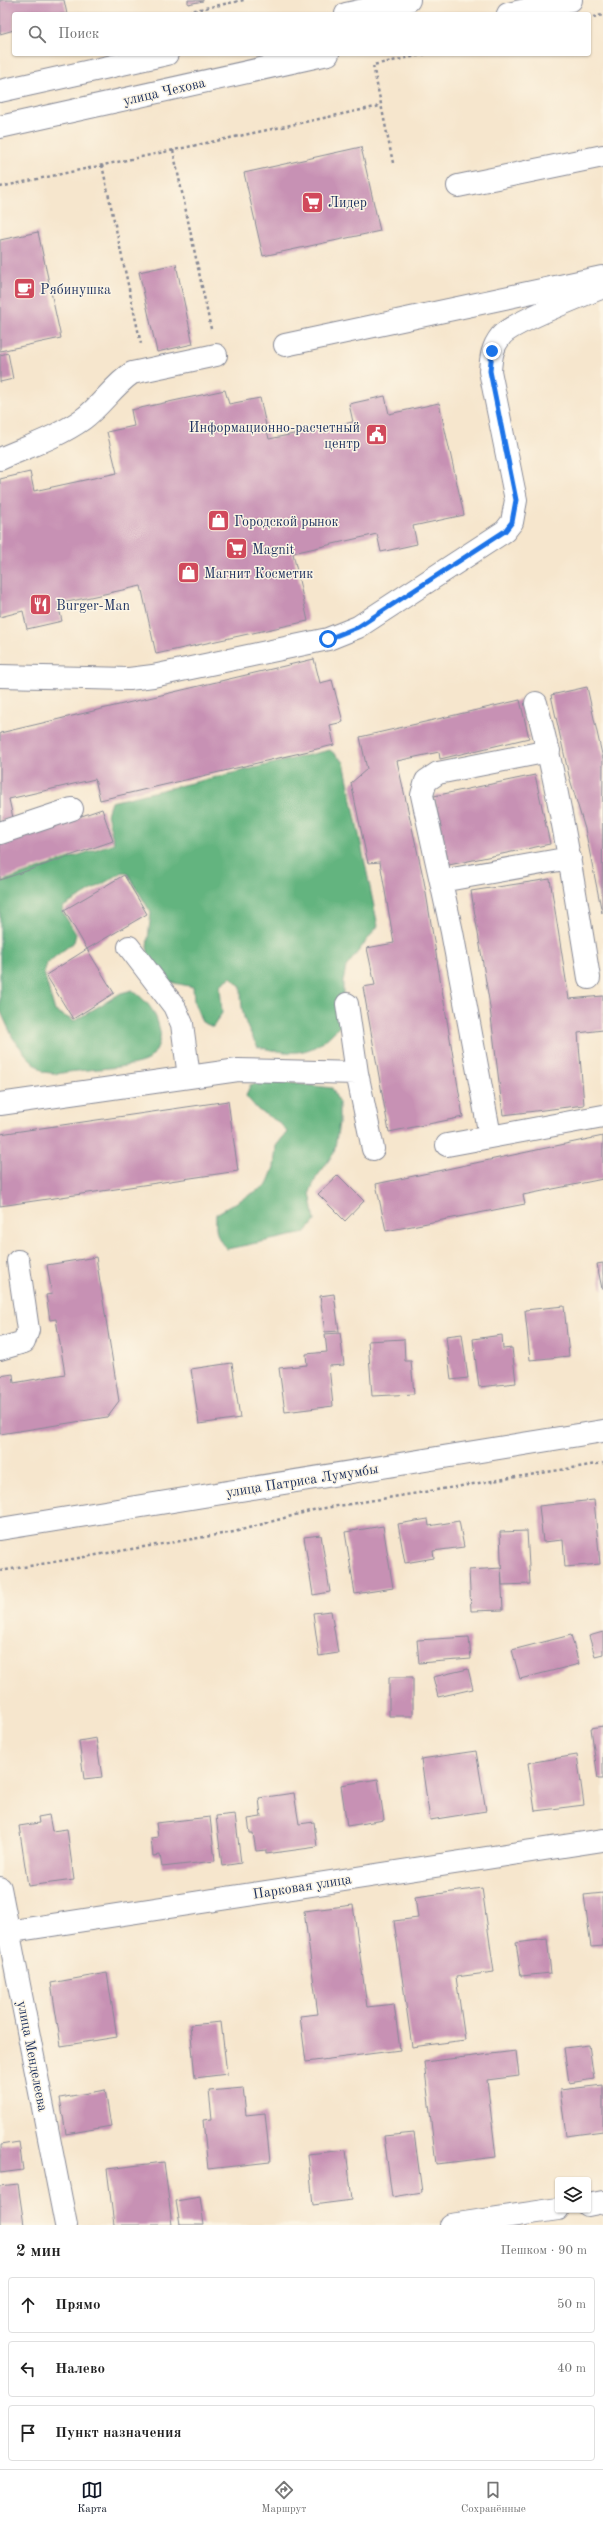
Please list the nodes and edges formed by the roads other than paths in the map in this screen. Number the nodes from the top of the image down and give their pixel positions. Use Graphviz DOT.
graph roads {
  1 [pos="409,0"];
  2 [pos="571,0"];
  3 [pos="355,12"];
  4 [pos="517,12"];
  5 [pos="158,56"];
  6 [pos="319,56"];
  7 [pos="0,91"];
  8 [pos="0,127"];
  9 [pos="603,156"];
  10 [pos="458,186"];
  11 [pos="603,277"];
  12 [pos="603,287"];
  13 [pos="285,345"];
  14 [pos="216,354"];
  15 [pos="0,459"];
  16 [pos="0,676"];
  17 [pos="536,703"];
  18 [pos="549,751"];
  19 [pos="72,809"];
  20 [pos="0,833"];
  21 [pos="570,858"];
  22 [pos="441,881"];
  23 [pos="129,947"];
  24 [pos="589,978"];
  25 [pos="347,1004"];
  26 [pos="357,1073"];
  27 [pos="189,1077"];
  28 [pos="0,1104"];
  29 [pos="603,1116"];
  30 [pos="490,1136"];
  31 [pos="448,1145"];
  32 [pos="373,1149"];
  33 [pos="18,1261"];
  34 [pos="0,1349"];
  35 [pos="603,1431"];
  36 [pos="0,1529"];
  37 [pos="603,1840"];
  38 [pos="0,1888"];
  39 [pos="5,1932"];
  40 [pos="603,2202"];
  41 [pos="591,2204"];
  42 [pos="555,2209"];
  43 [pos="66,2225"];
  44 [pos="451,2225"];
  1 -- 3 [label="street"];
  2 -- 4 [label="street"];
  5 -- 7 [label="street"];
  6 -- 8 [label="street, улица Чехова"];
  9 -- 10 [label="street"];
  11 -- 13 [label="street"];
  12 -- 16 [label="street"];
  14 -- 15 [label="street"];
  17 -- 18 [label="street"];
  18 -- 21 [label="street"];
  18 -- 22 [label="street"];
  19 -- 20 [label="street"];
  21 -- 22 [label="street"];
  21 -- 24 [label="street"];
  22 -- 30 [label="street"];
  23 -- 27 [label="street"];
  25 -- 26 [label="street"];
  26 -- 27 [label="street"];
  26 -- 32 [label="street"];
  27 -- 28 [label="street"];
  29 -- 30 [label="street"];
  30 -- 31 [label="street"];
  33 -- 34 [label="street"];
  35 -- 36 [label="street, улица Патриса Лумумбы"];
  37 -- 39 [label="street, Парковая улица"];
  38 -- 39 [label="street, улица Менделеева"];
  39 -- 43 [label="street, улица Менделеева"];
  40 -- 41 [label="street"];
  42 -- 44 [label="street"];
}
